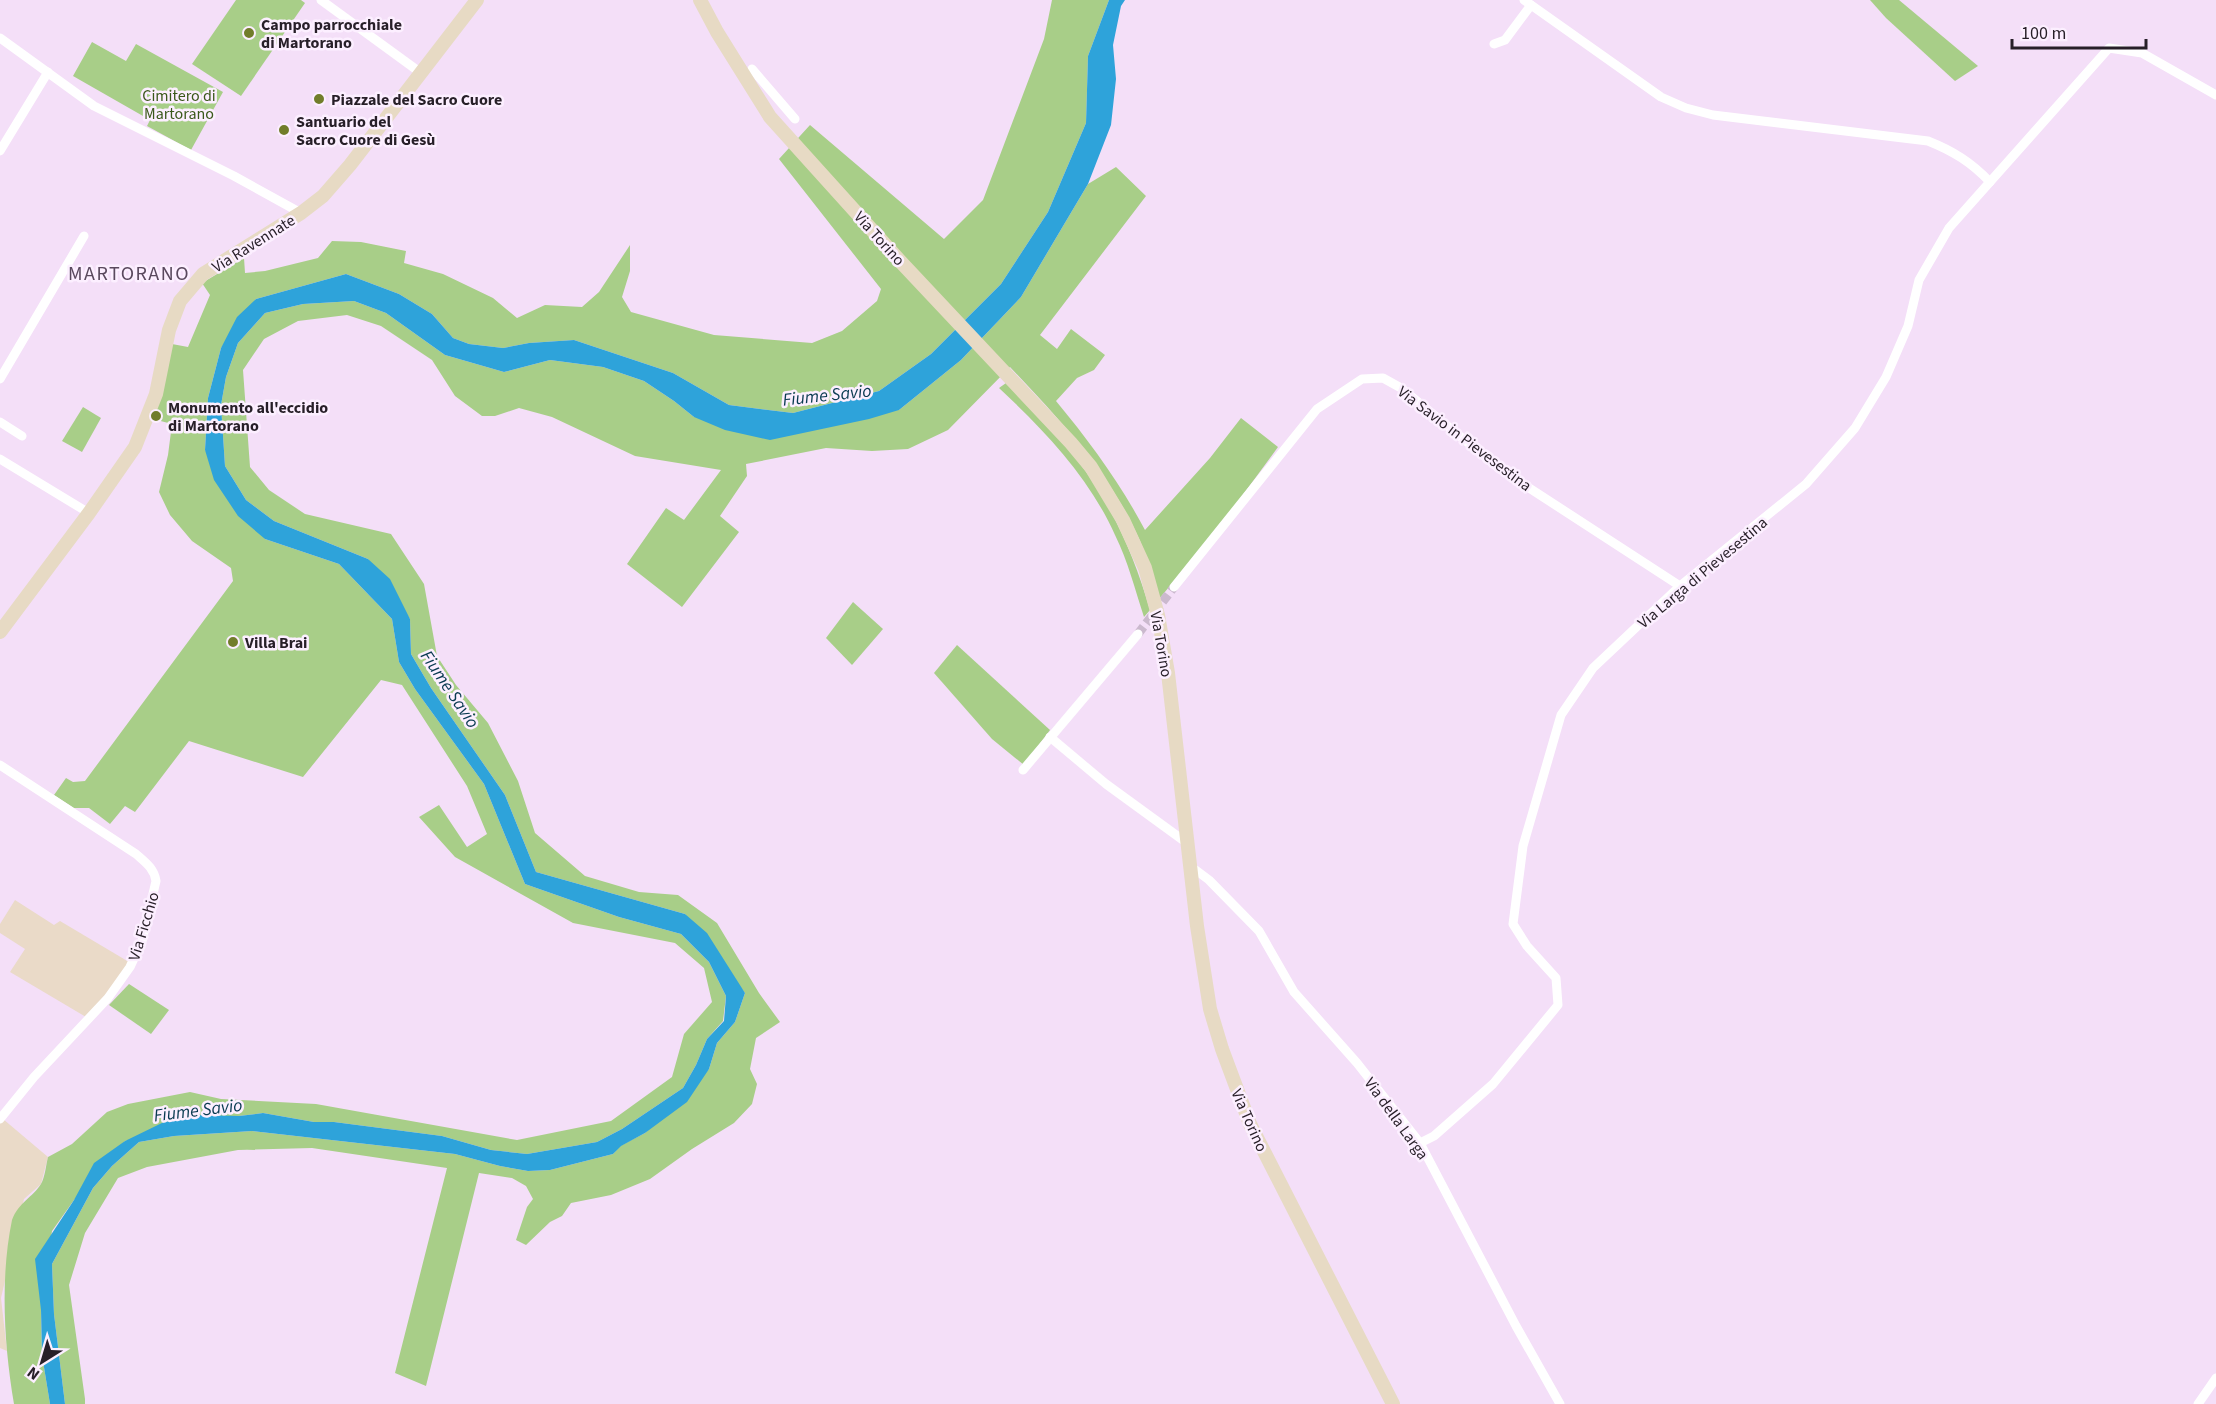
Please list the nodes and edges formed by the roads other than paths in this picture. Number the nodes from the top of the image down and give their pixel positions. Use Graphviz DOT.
graph roads {
  1 [pos="321,0"];
  2 [pos="477,0"];
  3 [pos="700,0"];
  4 [pos="1527,2"];
  5 [pos="0,38"];
  6 [pos="1494,44"];
  7 [pos="752,69"];
  8 [pos="48,72"];
  9 [pos="421,73"];
  10 [pos="752,89"];
  11 [pos="772,94"];
  12 [pos="2216,95"];
  13 [pos="795,119"];
  14 [pos="0,151"];
  15 [pos="1990,182"];
  16 [pos="301,213"];
  17 [pos="84,236"];
  18 [pos="0,379"];
  19 [pos="0,422"];
  20 [pos="22,436"];
  21 [pos="0,459"];
  22 [pos="89,513"];
  23 [pos="1680,586"];
  24 [pos="1174,587"];
  25 [pos="0,632"];
  26 [pos="1138,634"];
  27 [pos="1050,737"];
  28 [pos="0,765"];
  29 [pos="1023,770"];
  30 [pos="1187,843"];
  31 [pos="1189,865"];
  32 [pos="0,1119"];
  33 [pos="1420,1143"];
  34 [pos="2216,1378"];
  35 [pos="1393,1404"];
  36 [pos="1560,1404"];
  37 [pos="2198,1404"];
  1 -- 9 [label="street"];
  2 -- 9 [label="main road, Via Ravennate"];
  3 -- 10 [label="main road, Via Torino"];
  4 -- 6 [label="street"];
  4 -- 15 [label="street"];
  5 -- 8 [label="street"];
  7 -- 11 [label="street"];
  8 -- 14 [label="street"];
  8 -- 16 [label="street"];
  9 -- 16 [label="main road, Via Ravennate"];
  10 -- 11 [label="street"];
  10 -- 30 [label="main road, Via Torino"];
  11 -- 13 [label="street"];
  12 -- 15 [label="street, Via Larga di Pievesestina"];
  15 -- 23 [label="street, Via Larga di Pievesestina"];
  16 -- 22 [label="main road, Via Ravennate"];
  17 -- 18 [label="street"];
  19 -- 20 [label="street"];
  21 -- 22 [label="street"];
  22 -- 25 [label="main road, Via Ravennate"];
  23 -- 24 [label="street, Via Savio in Pievesestina"];
  23 -- 33 [label="street, Via Larga di Pievesestina"];
  26 -- 27 [label="street"];
  27 -- 29 [label="street"];
  27 -- 30 [label="street"];
  28 -- 32 [label="street, Via Ficchio"];
  30 -- 31 [label="main road, Via Torino"];
  31 -- 33 [label="street, Via della Larga"];
  31 -- 35 [label="main road, Via Torino"];
  33 -- 36 [label="street, Via della Larga"];
  34 -- 37 [label="street"];
}
